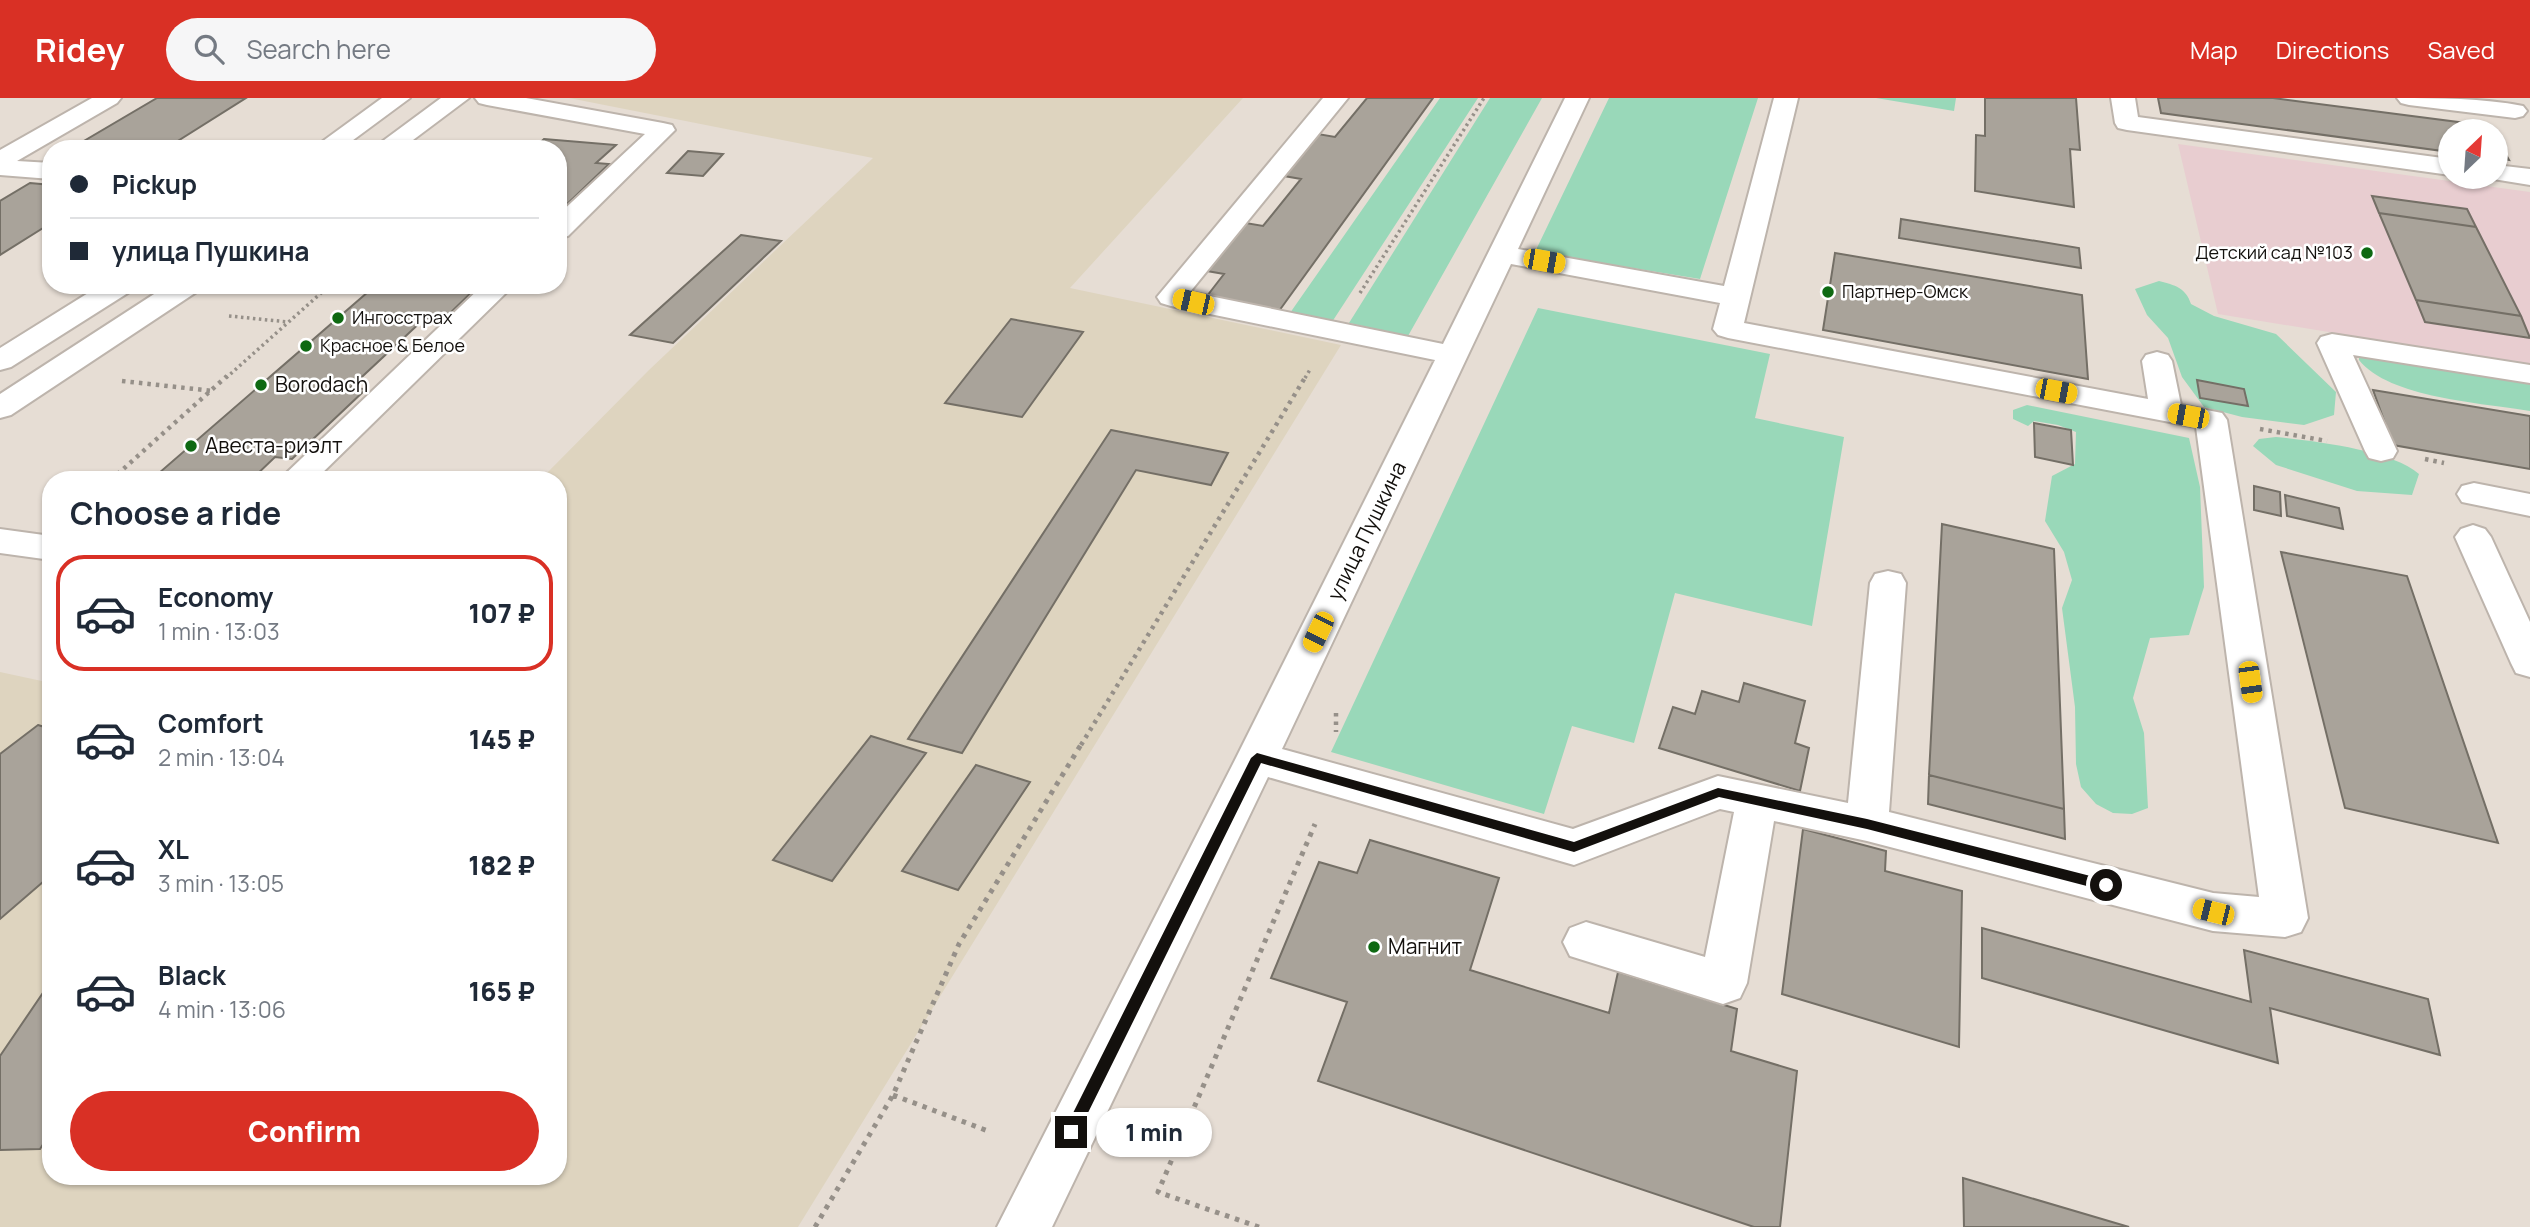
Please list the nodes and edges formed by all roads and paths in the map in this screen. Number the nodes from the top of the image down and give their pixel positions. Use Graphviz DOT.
graph roads {
  1 [pos="109,98"];
  2 [pos="398,98"];
  3 [pos="457,98"];
  4 [pos="487,98"];
  5 [pos="1336,98"];
  6 [pos="1484,98"];
  7 [pos="1577,98"];
  8 [pos="1786,98"];
  9 [pos="2123,98"];
  10 [pos="2409,98"];
  11 [pos="2515,112"];
  12 [pos="337,140"];
  13 [pos="397,140"];
  14 [pos="0,160"];
  15 [pos="2438,165"];
  16 [pos="0,167"];
  17 [pos="42,170"];
  18 [pos="2508,174"];
  19 [pos="2530,177"];
  20 [pos="567,221"];
  21 [pos="1502,254"];
  22 [pos="107,294"];
  23 [pos="174,294"];
  24 [pos="320,294"];
  25 [pos="490,294"];
  26 [pos="1736,297"];
  27 [pos="229,316"];
  28 [pos="289,323"];
  29 [pos="1336,331"];
  30 [pos="1452,355"];
  31 [pos="0,361"];
  32 [pos="2157,361"];
  33 [pos="2530,374"];
  34 [pos="118,381"];
  35 [pos="213,391"];
  36 [pos="0,408"];
  37 [pos="2166,411"];
  38 [pos="2211,420"];
  39 [pos="2381,451"];
  40 [pos="121,471"];
  41 [pos="304,471"];
  42 [pos="2474,494"];
  43 [pos="2530,505"];
  44 [pos="2473,537"];
  45 [pos="0,541"];
  46 [pos="42,547"];
  47 [pos="1888,583"];
  48 [pos="2530,663"];
  49 [pos="1336,710"];
  50 [pos="1257,758"];
  51 [pos="1334,780"];
  52 [pos="1757,800"];
  53 [pos="1867,824"];
  54 [pos="1586,942"];
  55 [pos="893,1095"];
  56 [pos="988,1131"];
  57 [pos="815,1227"];
  58 [pos="1024,1227"];
  59 [pos="1259,1227"];
  1 -- 14 [label="street"];
  2 -- 12 [label="street"];
  3 -- 13 [label="street"];
  4 -- 20 [label="street"];
  5 -- 29 [label="street"];
  6 -- 29 [label="path"];
  7 -- 21 [label="street, улица Пушкина"];
  8 -- 26 [label="street"];
  9 -- 15 [label="street"];
  10 -- 11 [label="street"];
  16 -- 17 [label="street"];
  18 -- 19 [label="street"];
  21 -- 26 [label="street"];
  21 -- 30 [label="street, улица Пушкина"];
  22 -- 31 [label="street"];
  23 -- 36 [label="street"];
  24 -- 28 [label="path"];
  25 -- 41 [label="street"];
  26 -- 37 [label="street"];
  27 -- 28 [label="path"];
  28 -- 35 [label="path"];
  29 -- 30 [label="street"];
  29 -- 55 [label="path"];
  30 -- 50 [label="street, улица Пушкина"];
  32 -- 37 [label="street"];
  33 -- 39 [label="street"];
  34 -- 35 [label="path"];
  35 -- 40 [label="path"];
  37 -- 38 [label="street"];
  38 -- 39 [label="path"];
  38 -- 53 [label="street"];
  42 -- 43 [label="street"];
  44 -- 48 [label="street"];
  45 -- 46 [label="street"];
  47 -- 53 [label="street"];
  49 -- 51 [label="path"];
  50 -- 51 [label="street"];
  50 -- 58 [label="street, улица Пушкина"];
  51 -- 52 [label="street"];
  51 -- 59 [label="path"];
  52 -- 53 [label="street"];
  52 -- 54 [label="street"];
  55 -- 56 [label="path"];
  55 -- 57 [label="path"];
}
